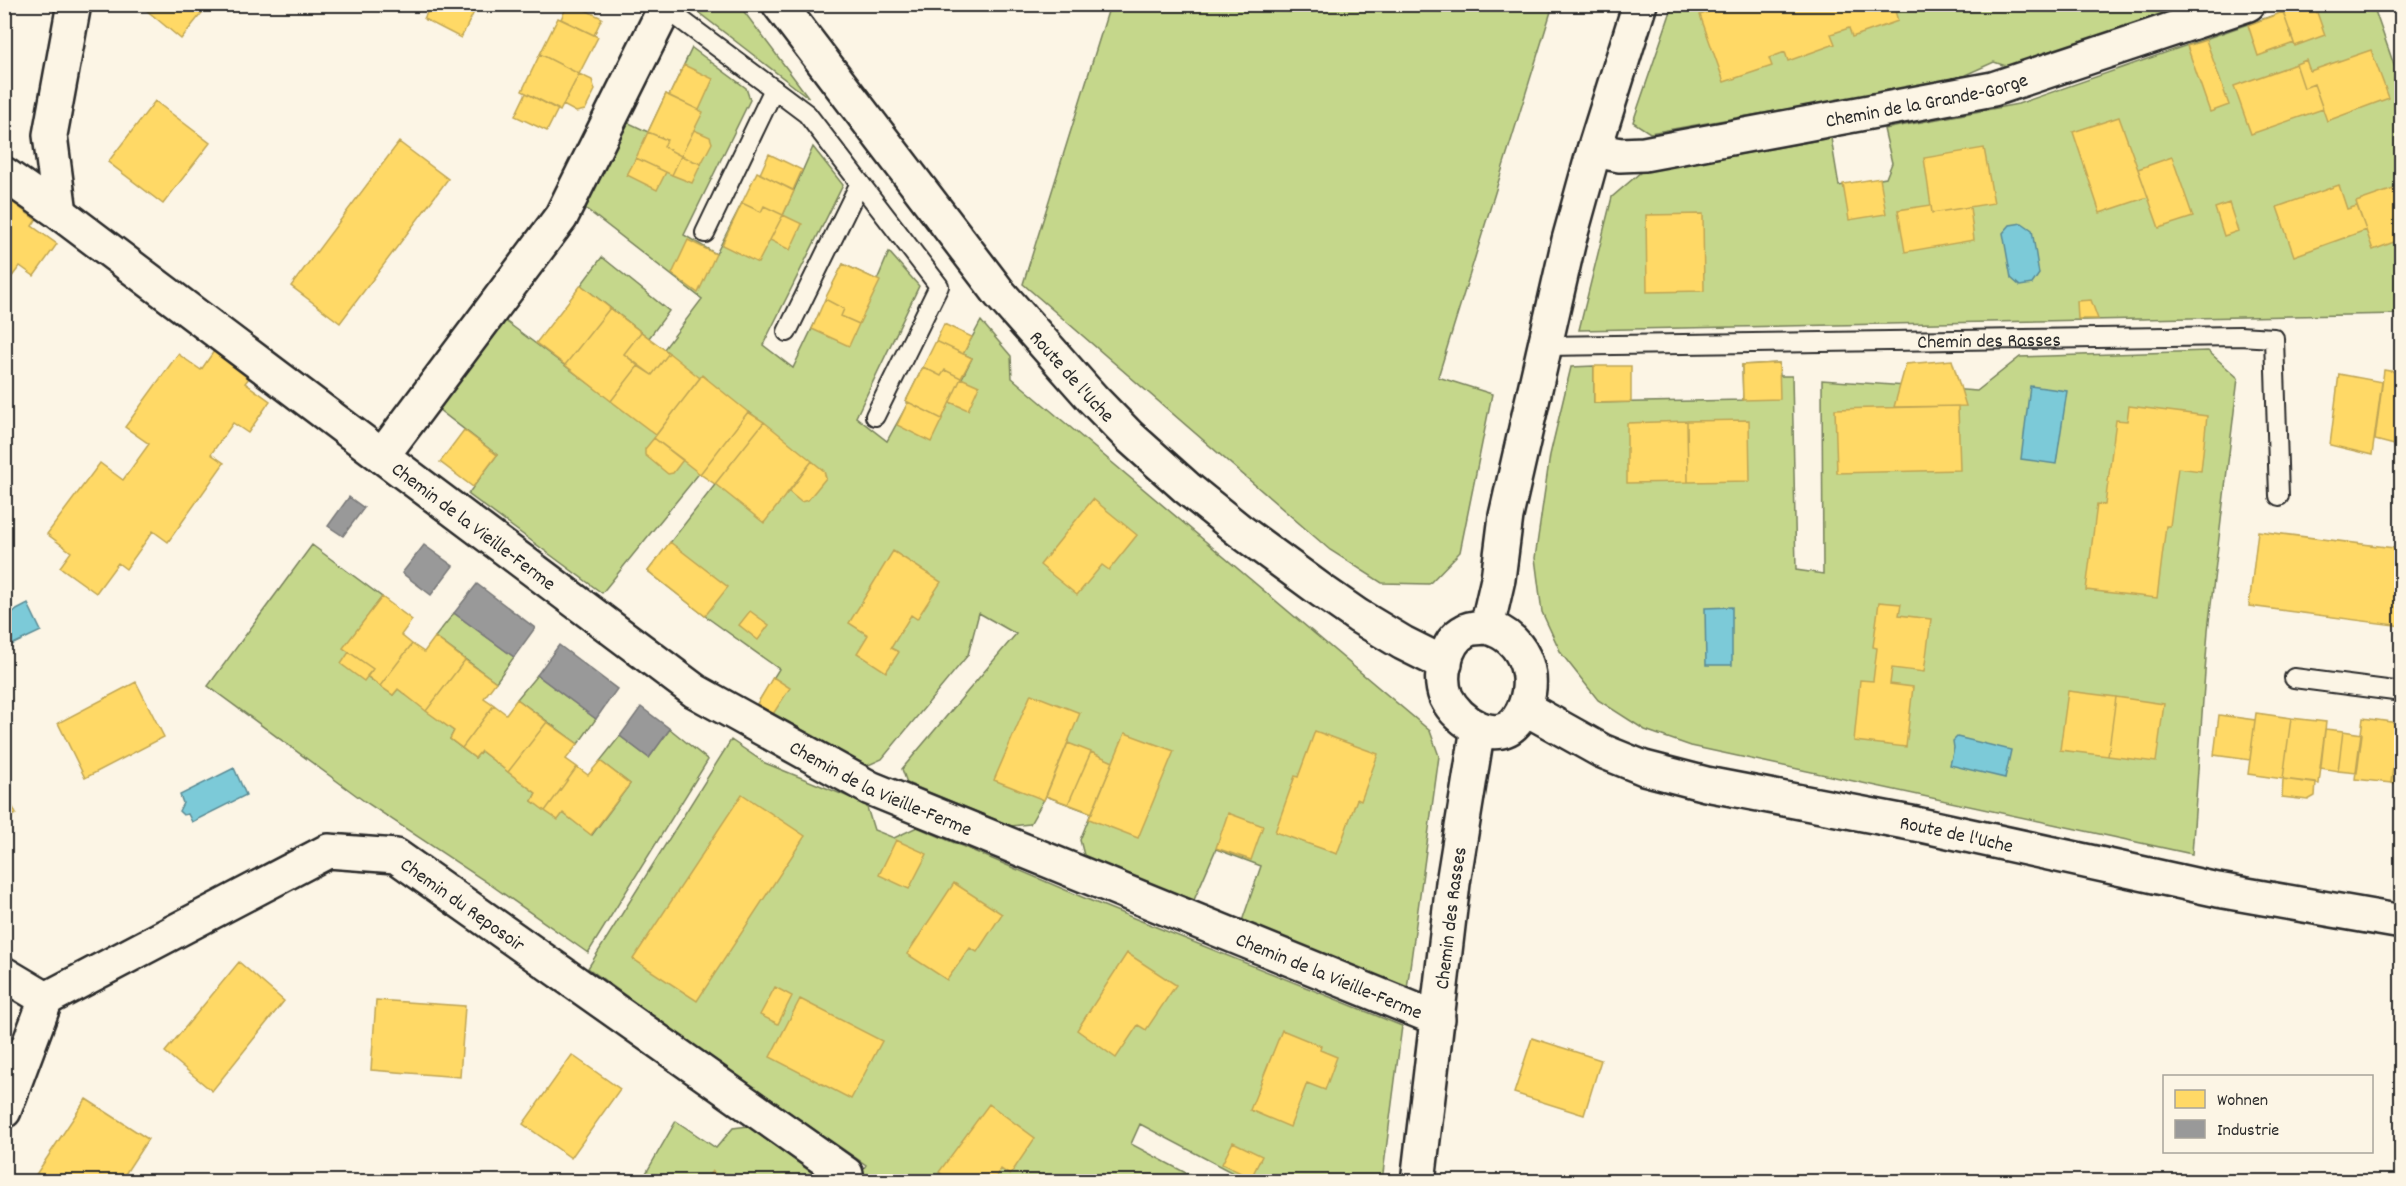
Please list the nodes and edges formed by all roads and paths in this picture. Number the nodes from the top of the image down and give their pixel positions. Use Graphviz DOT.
graph roads {
  1 [pos="74,4"];
  2 [pos="779,4"];
  3 [pos="1640,4"];
  4 [pos="2248,4"];
  5 [pos="664,6"];
  6 [pos="774,89"];
  7 [pos="1594,150"];
  8 [pos="4,174"];
  9 [pos="860,183"];
  10 [pos="60,213"];
  11 [pos="705,233"];
  12 [pos="787,332"];
  13 [pos="1545,346"];
  14 [pos="875,416"];
  15 [pos="382,456"];
  16 [pos="2279,496"];
  17 [pos="1487,627"];
  18 [pos="1445,664"];
  19 [pos="2294,678"];
  20 [pos="2402,692"];
  21 [pos="1525,708"];
  22 [pos="1478,728"];
  23 [pos="2402,922"];
  24 [pos="4,974"];
  25 [pos="46,999"];
  26 [pos="1438,1019"];
  27 [pos="4,1111"];
  28 [pos="846,1174"];
  29 [pos="1418,1182"];
  1 -- 10 [label="street"];
  2 -- 18 [label="street, Route de l'Uche"];
  3 -- 7 [label="street"];
  4 -- 7 [label="street, Chemin de la Grande-Gorge"];
  5 -- 6 [label="lane"];
  5 -- 15 [label="street, Chemin de la Vieille-Ferme"];
  6 -- 9 [label="lane"];
  6 -- 11 [label="lane"];
  7 -- 13 [label="street"];
  8 -- 10 [label="street, Chemin de la Vieille-Ferme"];
  9 -- 12 [label="lane"];
  9 -- 14 [label="lane"];
  10 -- 15 [label="street, Chemin de la Vieille-Ferme"];
  13 -- 16 [label="lane, Chemin des Rasses"];
  13 -- 17 [label="street"];
  15 -- 26 [label="street, Chemin de la Vieille-Ferme"];
  17 -- 18 [label="street"];
  17 -- 21 [label="street"];
  18 -- 22 [label="street"];
  19 -- 20 [label="lane"];
  21 -- 22 [label="street"];
  21 -- 23 [label="street, Route de l'Uche"];
  22 -- 26 [label="street, Chemin des Rasses"];
  24 -- 25 [label="street"];
  25 -- 27 [label="street"];
  25 -- 28 [label="street, Chemin du Reposoir"];
  26 -- 29 [label="street, Chemin des Rasses"];
}
